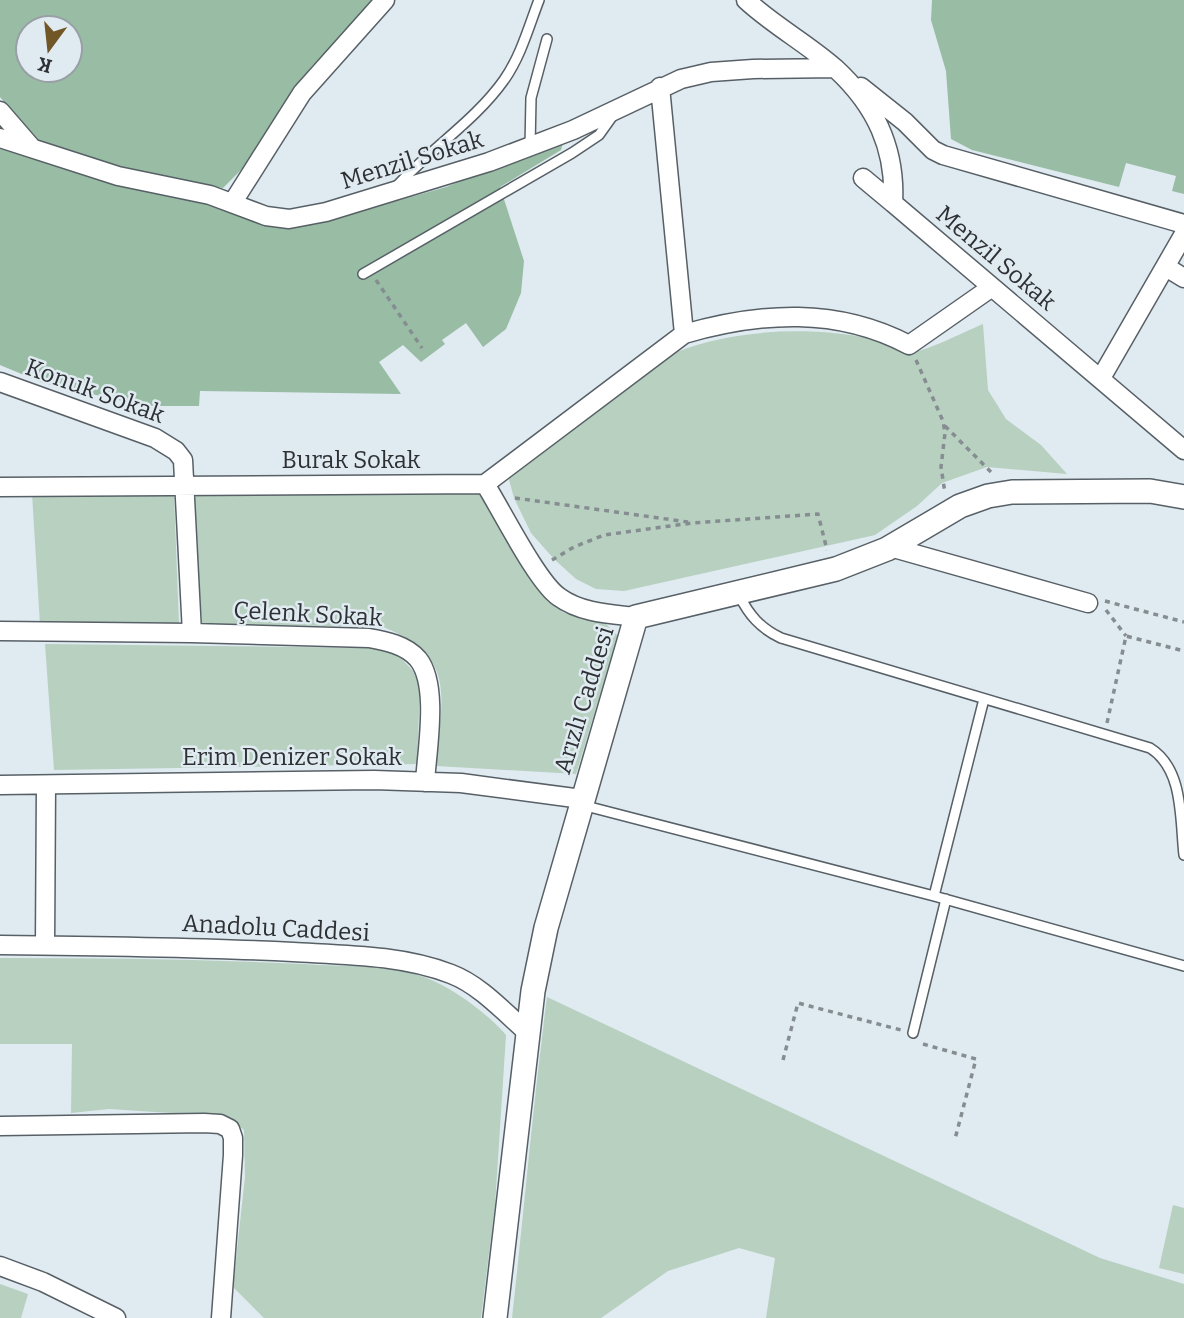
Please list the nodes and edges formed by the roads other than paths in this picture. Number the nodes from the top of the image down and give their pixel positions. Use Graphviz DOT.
graph roads {
  1 [pos="385,0"];
  2 [pos="539,0"];
  3 [pos="746,0"];
  4 [pos="547,39"];
  5 [pos="835,68"];
  6 [pos="660,87"];
  7 [pos="616,109"];
  8 [pos="0,111"];
  9 [pos="0,138"];
  10 [pos="530,147"];
  11 [pos="32,148"];
  12 [pos="863,178"];
  13 [pos="391,193"];
  14 [pos="233,202"];
  15 [pos="893,203"];
  16 [pos="1184,224"];
  17 [pos="1184,234"];
  18 [pos="1166,267"];
  19 [pos="366,272"];
  20 [pos="1184,278"];
  21 [pos="992,288"];
  22 [pos="684,334"];
  23 [pos="1101,378"];
  24 [pos="0,382"];
  25 [pos="1184,450"];
  26 [pos="184,486"];
  27 [pos="0,487"];
  28 [pos="489,489"];
  29 [pos="1184,497"];
  30 [pos="890,547"];
  31 [pos="737,592"];
  32 [pos="1088,603"];
  33 [pos="636,618"];
  34 [pos="0,631"];
  35 [pos="192,633"];
  36 [pos="984,699"];
  37 [pos="425,782"];
  38 [pos="0,785"];
  39 [pos="46,785"];
  40 [pos="582,802"];
  41 [pos="1184,855"];
  42 [pos="934,896"];
  43 [pos="946,899"];
  44 [pos="0,945"];
  45 [pos="45,945"];
  46 [pos="1184,966"];
  47 [pos="527,1032"];
  48 [pos="913,1033"];
  49 [pos="0,1126"];
  50 [pos="0,1266"];
  51 [pos="117,1318"];
  52 [pos="221,1318"];
  53 [pos="495,1318"];
  1 -- 14 [label="street"];
  2 -- 13 [label="lane"];
  3 -- 5 [label="street"];
  4 -- 10 [label="lane"];
  5 -- 6 [label="street, Menzil Sokak"];
  5 -- 15 [label="street"];
  5 -- 16 [label="street"];
  6 -- 7 [label="street, Menzil Sokak"];
  6 -- 22 [label="street"];
  7 -- 10 [label="street, Menzil Sokak"];
  7 -- 19 [label="lane"];
  8 -- 11 [label="street"];
  9 -- 11 [label="street, Menzil Sokak"];
  10 -- 13 [label="street, Menzil Sokak"];
  11 -- 14 [label="street, Menzil Sokak"];
  12 -- 15 [label="street, Menzil Sokak"];
  13 -- 14 [label="street, Menzil Sokak"];
  15 -- 21 [label="street, Menzil Sokak"];
  17 -- 18 [label="street"];
  18 -- 20 [label="street"];
  18 -- 23 [label="street"];
  21 -- 22 [label="street"];
  21 -- 23 [label="street, Menzil Sokak"];
  22 -- 28 [label="street"];
  23 -- 25 [label="street, Menzil Sokak"];
  24 -- 26 [label="street, Konuk Sokak"];
  26 -- 27 [label="street, Burak Sokak"];
  26 -- 28 [label="street, Burak Sokak"];
  26 -- 35 [label="street"];
  28 -- 33 [label="street"];
  29 -- 30 [label="street, Arızlı Caddesi"];
  30 -- 31 [label="street, Arızlı Caddesi"];
  30 -- 32 [label="street"];
  31 -- 33 [label="street, Arızlı Caddesi"];
  31 -- 36 [label="lane"];
  33 -- 40 [label="street, Arızlı Caddesi"];
  34 -- 35 [label="street, Çelenk Sokak"];
  35 -- 37 [label="street, Çelenk Sokak"];
  36 -- 41 [label="lane"];
  36 -- 42 [label="lane"];
  37 -- 39 [label="street, Erim Denizer Sokak"];
  37 -- 40 [label="street, Erim Denizer Sokak"];
  38 -- 39 [label="street, Erim Denizer Sokak"];
  39 -- 45 [label="street"];
  40 -- 42 [label="lane"];
  40 -- 47 [label="street, Arızlı Caddesi"];
  42 -- 43 [label="lane"];
  43 -- 46 [label="lane"];
  43 -- 48 [label="lane"];
  44 -- 45 [label="street, Anadolu Caddesi"];
  45 -- 47 [label="street, Anadolu Caddesi"];
  47 -- 53 [label="street, Arızlı Caddesi"];
  49 -- 52 [label="street"];
  50 -- 51 [label="street"];
}
